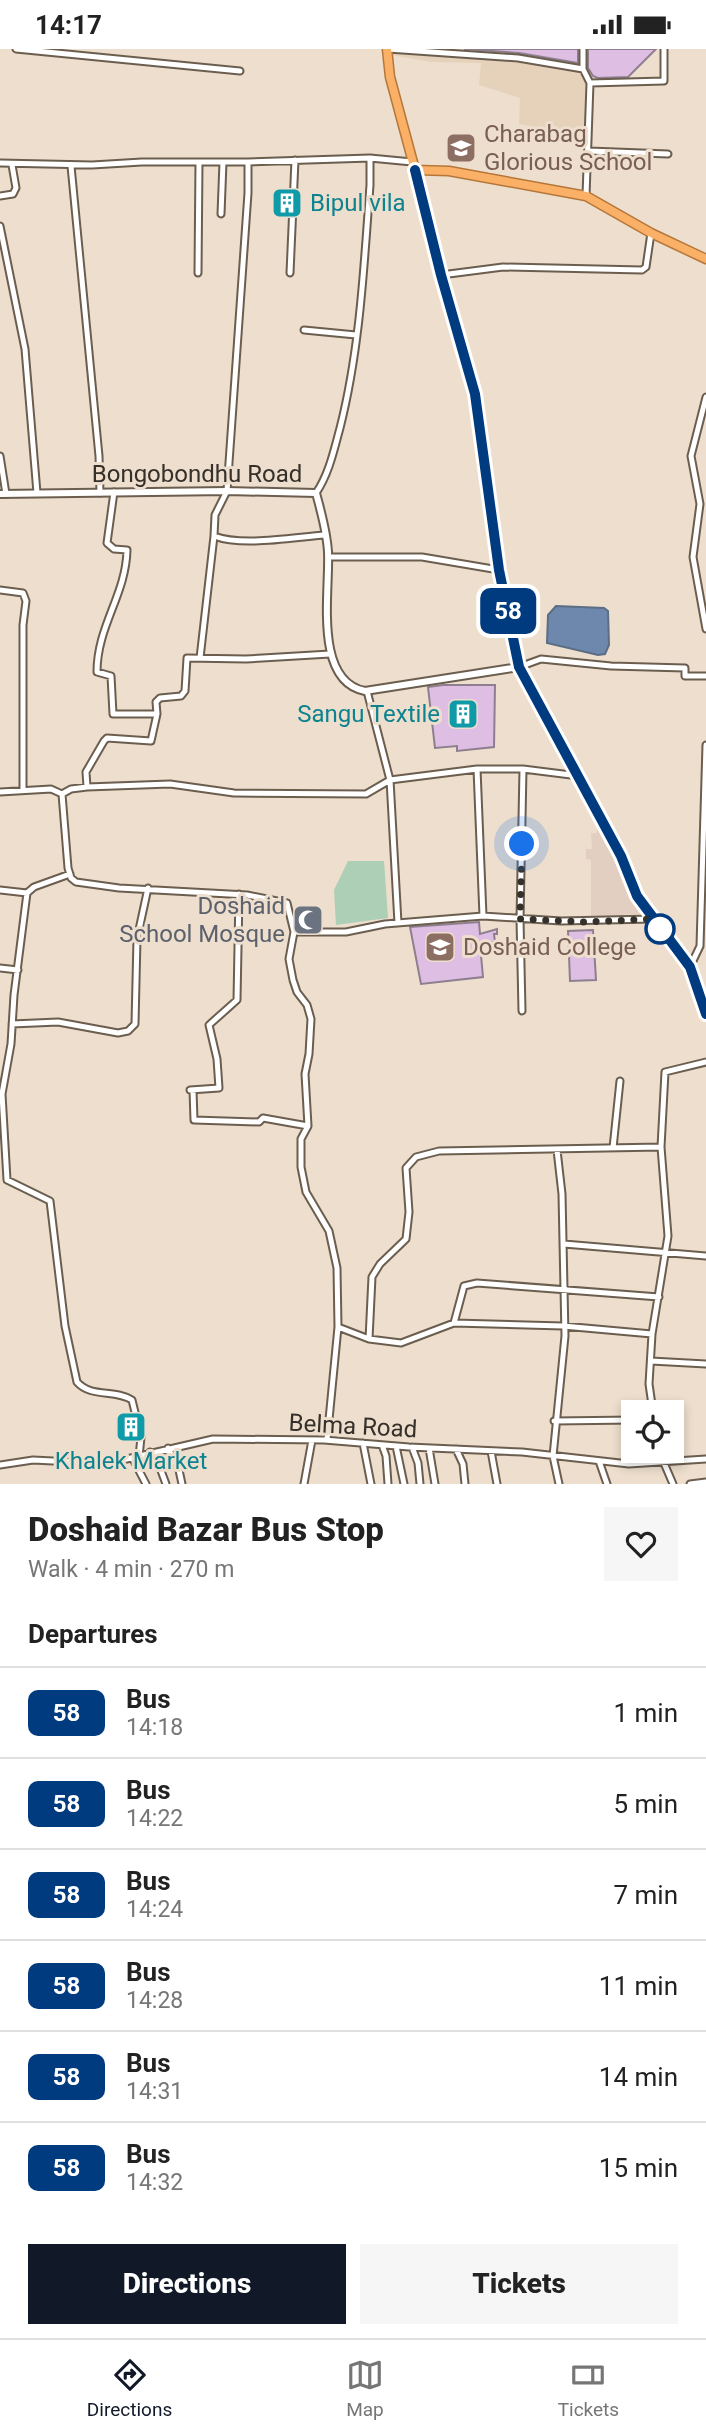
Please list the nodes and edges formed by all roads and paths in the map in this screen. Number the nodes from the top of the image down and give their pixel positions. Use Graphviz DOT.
graph roads {
  1 [pos="16,49"];
  2 [pos="387,49"];
  3 [pos="583,49"];
  4 [pos="664,49"];
  5 [pos="583,69"];
  6 [pos="240,71"];
  7 [pos="590,83"];
  8 [pos="589,151"];
  9 [pos="668,154"];
  10 [pos="370,158"];
  11 [pos="295,160"];
  12 [pos="199,162"];
  13 [pos="223,162"];
  14 [pos="248,162"];
  15 [pos="0,163"];
  16 [pos="12,165"];
  17 [pos="71,166"];
  18 [pos="413,166"];
  19 [pos="0,196"];
  20 [pos="586,196"];
  21 [pos="221,214"];
  22 [pos="0,226"];
  23 [pos="651,233"];
  24 [pos="706,259"];
  25 [pos="198,273"];
  26 [pos="290,273"];
  27 [pos="441,275"];
  28 [pos="304,330"];
  29 [pos="356,335"];
  30 [pos="706,397"];
  31 [pos="0,456"];
  32 [pos="227,491"];
  33 [pos="114,492"];
  34 [pos="37,493"];
  35 [pos="100,493"];
  36 [pos="316,493"];
  37 [pos="3,494"];
  38 [pos="706,499"];
  39 [pos="700,504"];
  40 [pos="214,535"];
  41 [pos="325,535"];
  42 [pos="332,557"];
  43 [pos="499,570"];
  44 [pos="0,590"];
  45 [pos="706,629"];
  46 [pos="330,654"];
  47 [pos="200,658"];
  48 [pos="519,667"];
  49 [pos="706,676"];
  50 [pos="367,691"];
  51 [pos="157,714"];
  52 [pos="706,745"];
  53 [pos="477,769"];
  54 [pos="523,769"];
  55 [pos="579,776"];
  56 [pos="390,780"];
  57 [pos="87,787"];
  58 [pos="23,790"];
  59 [pos="0,792"];
  60 [pos="62,794"];
  61 [pos="70,874"];
  62 [pos="148,888"];
  63 [pos="703,888"];
  64 [pos="0,890"];
  65 [pos="27,893"];
  66 [pos="239,894"];
  67 [pos="483,916"];
  68 [pos="520,919"];
  69 [pos="652,919"];
  70 [pos="398,923"];
  71 [pos="294,932"];
  72 [pos="690,967"];
  73 [pos="0,968"];
  74 [pos="18,970"];
  75 [pos="522,1011"];
  76 [pos="706,1014"];
  77 [pos="12,1024"];
  78 [pos="0,1061"];
  79 [pos="9,1061"];
  80 [pos="706,1062"];
  81 [pos="620,1081"];
  82 [pos="307,1126"];
  83 [pos="661,1147"];
  84 [pos="613,1148"];
  85 [pos="556,1150"];
  86 [pos="7,1180"];
  87 [pos="0,1185"];
  88 [pos="564,1244"];
  89 [pos="663,1251"];
  90 [pos="706,1256"];
  91 [pos="562,1290"];
  92 [pos="659,1297"];
  93 [pos="454,1323"];
  94 [pos="563,1326"];
  95 [pos="338,1327"];
  96 [pos="652,1334"];
  97 [pos="369,1339"];
  98 [pos="651,1361"];
  99 [pos="706,1364"];
  100 [pos="651,1400"];
  101 [pos="621,1420"];
  102 [pos="554,1421"];
  103 [pos="312,1440"];
  104 [pos="327,1440"];
  105 [pos="363,1443"];
  106 [pos="382,1445"];
  107 [pos="397,1446"];
  108 [pos="412,1447"];
  109 [pos="168,1448"];
  110 [pos="429,1448"];
  111 [pos="456,1449"];
  112 [pos="491,1451"];
  113 [pos="150,1452"];
  114 [pos="553,1456"];
  115 [pos="136,1458"];
  116 [pos="706,1459"];
  117 [pos="599,1461"];
  118 [pos="684,1461"];
  119 [pos="664,1463"];
  120 [pos="0,1465"];
  121 [pos="706,1482"];
  122 [pos="146,1484"];
  123 [pos="166,1484"];
  124 [pos="182,1484"];
  125 [pos="304,1484"];
  126 [pos="371,1484"];
  127 [pos="388,1484"];
  128 [pos="404,1484"];
  129 [pos="420,1484"];
  130 [pos="435,1484"];
  131 [pos="465,1484"];
  132 [pos="498,1484"];
  133 [pos="559,1484"];
  134 [pos="607,1484"];
  135 [pos="673,1484"];
  136 [pos="690,1484"];
  1 -- 6 [label="street"];
  2 -- 5 [label="street"];
  2 -- 18 [label="highway"];
  3 -- 5 [label="street"];
  4 -- 7 [label="street"];
  5 -- 7 [label="street"];
  7 -- 8 [label="street"];
  8 -- 9 [label="street"];
  8 -- 20 [label="street"];
  10 -- 11 [label="street"];
  10 -- 18 [label="street"];
  10 -- 29 [label="street"];
  11 -- 14 [label="street"];
  11 -- 26 [label="street"];
  12 -- 13 [label="street"];
  12 -- 17 [label="street"];
  12 -- 25 [label="street"];
  13 -- 14 [label="street"];
  13 -- 21 [label="street"];
  14 -- 32 [label="street"];
  15 -- 16 [label="street"];
  16 -- 17 [label="street"];
  16 -- 19 [label="street"];
  17 -- 35 [label="street"];
  18 -- 20 [label="highway"];
  18 -- 27 [label="main road"];
  20 -- 23 [label="highway"];
  22 -- 34 [label="street"];
  23 -- 24 [label="highway"];
  23 -- 27 [label="street"];
  27 -- 43 [label="main road"];
  28 -- 29 [label="street"];
  29 -- 36 [label="street"];
  30 -- 39 [label="street"];
  31 -- 37 [label="street"];
  32 -- 33 [label="street, Bongobondhu Road"];
  32 -- 36 [label="street, Bongobondhu Road"];
  32 -- 40 [label="street"];
  33 -- 35 [label="street, Bongobondhu Road"];
  33 -- 51 [label="street"];
  34 -- 35 [label="street, Bongobondhu Road"];
  34 -- 37 [label="street, Bongobondhu Road"];
  36 -- 41 [label="street, Bongobondhu Road"];
  38 -- 39 [label="street"];
  39 -- 45 [label="street"];
  40 -- 41 [label="street"];
  40 -- 47 [label="street"];
  41 -- 46 [label="street, Bongobondhu Road"];
  42 -- 43 [label="street"];
  43 -- 48 [label="main road"];
  44 -- 58 [label="street"];
  46 -- 47 [label="street"];
  46 -- 50 [label="street, Bongobondhu Road"];
  47 -- 51 [label="street"];
  48 -- 49 [label="street"];
  48 -- 50 [label="street"];
  48 -- 55 [label="main road"];
  50 -- 56 [label="street"];
  51 -- 57 [label="street"];
  52 -- 63 [label="street"];
  53 -- 54 [label="street"];
  53 -- 56 [label="street"];
  53 -- 67 [label="street"];
  54 -- 55 [label="street"];
  54 -- 68 [label="street"];
  55 -- 69 [label="main road"];
  56 -- 57 [label="street"];
  56 -- 70 [label="street"];
  57 -- 60 [label="street"];
  58 -- 59 [label="street"];
  58 -- 60 [label="street"];
  60 -- 61 [label="street"];
  61 -- 62 [label="street"];
  61 -- 65 [label="street"];
  62 -- 66 [label="street"];
  62 -- 77 [label="street"];
  63 -- 72 [label="street"];
  64 -- 65 [label="street"];
  65 -- 74 [label="street"];
  66 -- 71 [label="street"];
  66 -- 82 [label="street"];
  67 -- 68 [label="street"];
  67 -- 70 [label="street"];
  68 -- 69 [label="street"];
  68 -- 75 [label="street"];
  69 -- 72 [label="main road"];
  70 -- 71 [label="street"];
  71 -- 82 [label="street"];
  72 -- 76 [label="main road"];
  73 -- 74 [label="street"];
  74 -- 77 [label="street"];
  77 -- 79 [label="street"];
  78 -- 79 [label="street"];
  79 -- 86 [label="street"];
  80 -- 83 [label="street"];
  81 -- 84 [label="street"];
  82 -- 95 [label="street"];
  83 -- 84 [label="street"];
  83 -- 89 [label="street"];
  84 -- 85 [label="street"];
  85 -- 88 [label="street"];
  85 -- 97 [label="street"];
  86 -- 87 [label="street"];
  86 -- 115 [label="street"];
  88 -- 89 [label="street"];
  88 -- 91 [label="street"];
  89 -- 90 [label="street"];
  89 -- 92 [label="street"];
  91 -- 92 [label="street"];
  91 -- 93 [label="street"];
  91 -- 94 [label="street"];
  92 -- 96 [label="street"];
  93 -- 94 [label="street"];
  93 -- 97 [label="street"];
  94 -- 96 [label="street"];
  94 -- 102 [label="street"];
  95 -- 97 [label="street"];
  95 -- 104 [label="street"];
  96 -- 98 [label="street"];
  98 -- 99 [label="street"];
  98 -- 100 [label="street"];
  101 -- 102 [label="street"];
  102 -- 114 [label="street"];
  103 -- 104 [label="street, Belma Road"];
  103 -- 109 [label="street, Belma Road"];
  103 -- 125 [label="street"];
  104 -- 105 [label="street, Belma Road"];
  105 -- 106 [label="street, Belma Road"];
  105 -- 126 [label="street"];
  106 -- 107 [label="street, Belma Road"];
  106 -- 127 [label="street"];
  107 -- 108 [label="street, Belma Road"];
  107 -- 128 [label="street"];
  108 -- 110 [label="street, Belma Road"];
  108 -- 129 [label="street"];
  109 -- 113 [label="street, Belma Road"];
  109 -- 124 [label="street"];
  110 -- 111 [label="street, Belma Road"];
  110 -- 130 [label="street"];
  111 -- 112 [label="street, Belma Road"];
  111 -- 131 [label="street"];
  112 -- 114 [label="street, Belma Road"];
  112 -- 132 [label="street"];
  113 -- 115 [label="street, Belma Road"];
  113 -- 123 [label="street"];
  114 -- 117 [label="street, Belma Road"];
  114 -- 133 [label="street"];
  115 -- 120 [label="street, Belma Road"];
  115 -- 122 [label="street"];
  116 -- 118 [label="street, Belma Road"];
  117 -- 119 [label="street, Belma Road"];
  117 -- 134 [label="street"];
  119 -- 135 [label="street"];
  121 -- 136 [label="street"];
}
